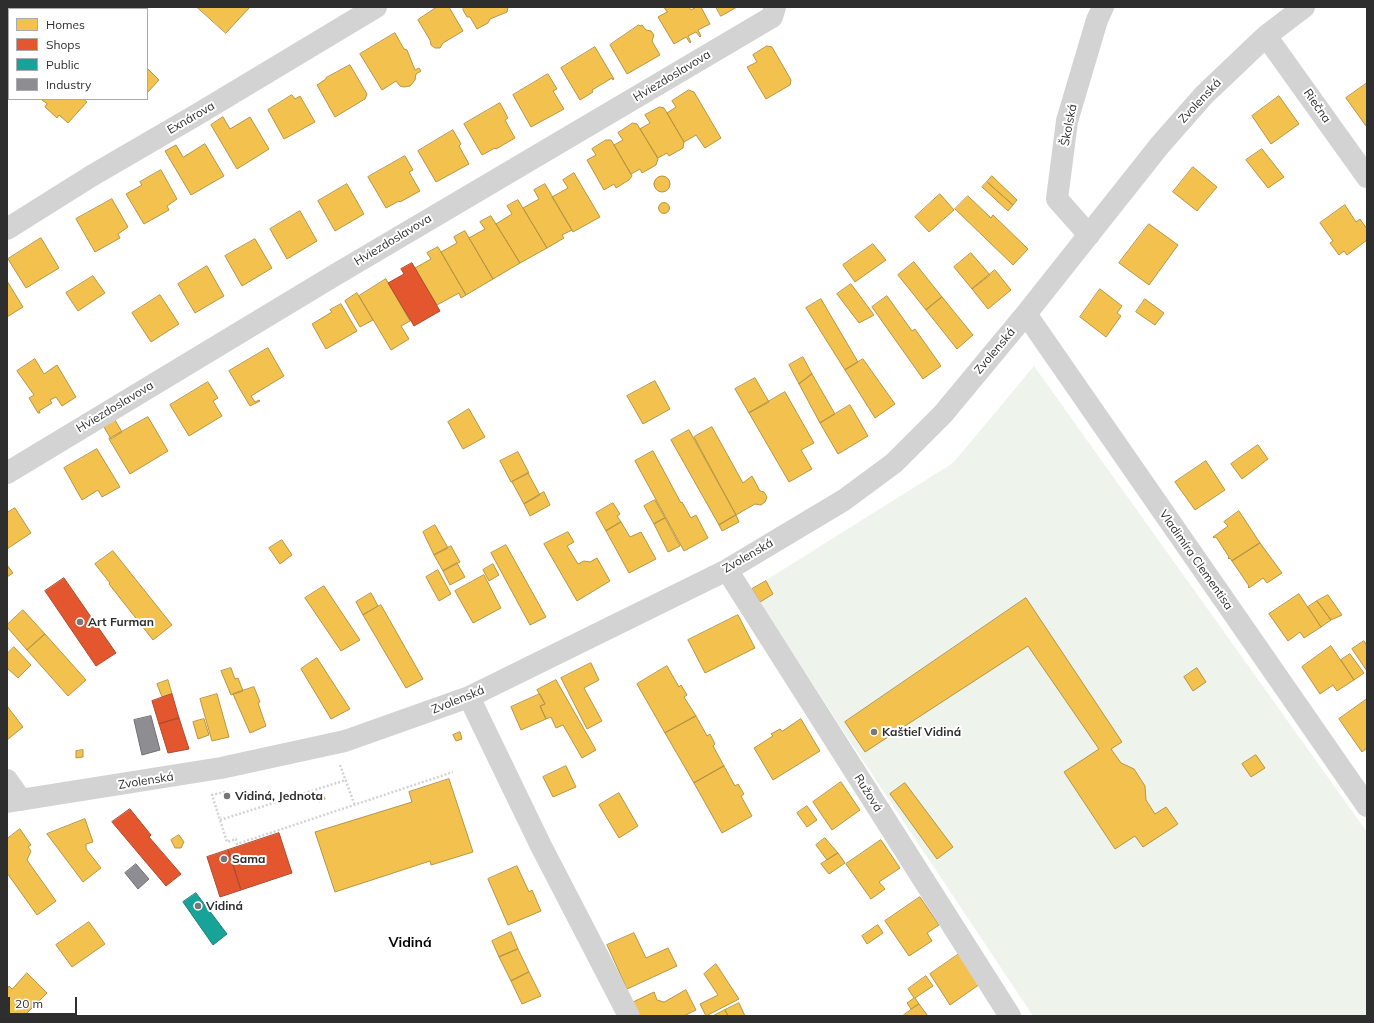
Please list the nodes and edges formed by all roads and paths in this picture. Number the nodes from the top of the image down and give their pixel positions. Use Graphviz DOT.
graph roads {
  1 [pos="376,7"];
  2 [pos="775,7"];
  3 [pos="1103,7"];
  4 [pos="1304,7"];
  5 [pos="1266,36"];
  6 [pos="1367,177"];
  7 [pos="7,229"];
  8 [pos="1089,235"];
  9 [pos="1026,314"];
  10 [pos="7,473"];
  11 [pos="727,570"];
  12 [pos="469,698"];
  13 [pos="340,764"];
  14 [pos="453,772"];
  15 [pos="7,780"];
  16 [pos="346,780"];
  17 [pos="228,792"];
  18 [pos="14,801"];
  19 [pos="355,806"];
  20 [pos="1367,806"];
  21 [pos="220,820"];
  22 [pos="629,1016"];
  23 [pos="1010,1016"];
  1 -- 7 [label="street, Exnárova"];
  2 -- 10 [label="street, Hviezdoslavova"];
  3 -- 8 [label="street, Školská"];
  4 -- 5 [label="street, Zvolenská"];
  5 -- 6 [label="street, Riečna"];
  5 -- 8 [label="street, Zvolenská"];
  8 -- 9 [label="street, Zvolenská"];
  9 -- 11 [label="street, Zvolenská"];
  9 -- 20 [label="street, Vladimíra Clementisa"];
  11 -- 12 [label="street, Zvolenská"];
  11 -- 23 [label="street, Ružová"];
  12 -- 18 [label="street, Zvolenská"];
  12 -- 22 [label="street"];
  13 -- 16 [label="path"];
  14 -- 19 [label="path"];
  15 -- 18 [label="street"];
  16 -- 19 [label="path"];
  16 -- 21 [label="path"];
  17 -- 19 [label="path"];
}
